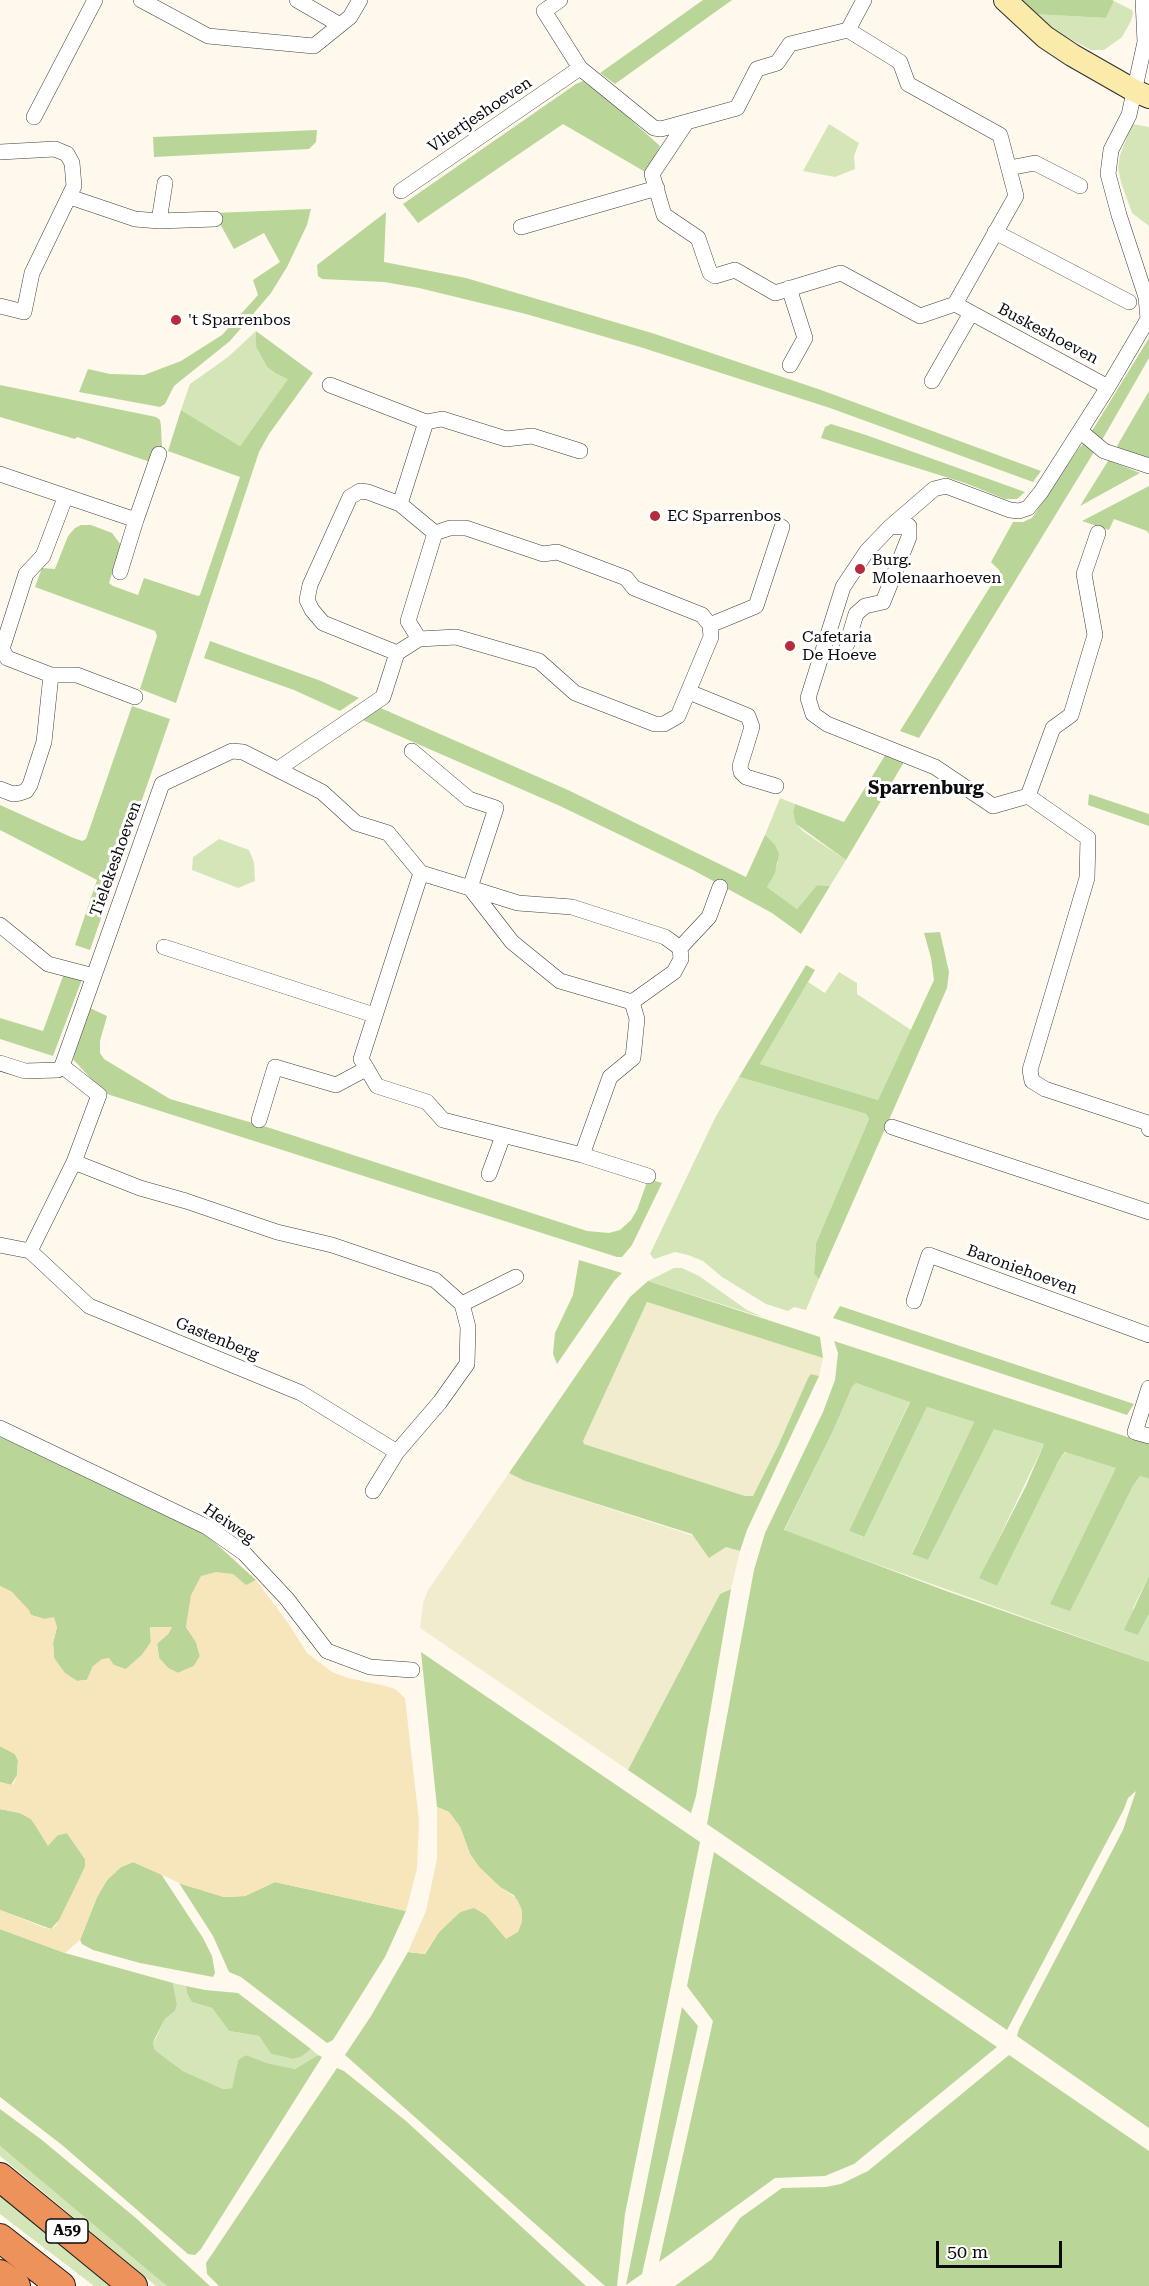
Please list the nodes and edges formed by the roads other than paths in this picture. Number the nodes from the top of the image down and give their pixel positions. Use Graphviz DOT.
graph roads {
  1 [pos="96,0"];
  2 [pos="141,0"];
  3 [pos="297,0"];
  4 [pos="360,0"];
  5 [pos="560,0"];
  6 [pos="864,0"];
  7 [pos="1005,0"];
  8 [pos="1143,0"];
  9 [pos="340,26"];
  10 [pos="848,30"];
  11 [pos="580,68"];
  12 [pos="1142,94"];
  13 [pos="34,117"];
  14 [pos="686,123"];
  15 [pos="0,152"];
  16 [pos="1009,168"];
  17 [pos="165,183"];
  18 [pos="1080,186"];
  19 [pos="657,188"];
  20 [pos="400,191"];
  21 [pos="70,197"];
  22 [pos="215,219"];
  23 [pos="159,221"];
  24 [pos="521,227"];
  25 [pos="995,232"];
  26 [pos="789,288"];
  27 [pos="1129,302"];
  28 [pos="955,304"];
  29 [pos="0,306"];
  30 [pos="971,313"];
  31 [pos="790,365"];
  32 [pos="932,381"];
  33 [pos="330,386"];
  34 [pos="1108,387"];
  35 [pos="426,422"];
  36 [pos="1080,431"];
  37 [pos="580,452"];
  38 [pos="159,454"];
  39 [pos="1149,466"];
  40 [pos="0,474"];
  41 [pos="65,498"];
  42 [pos="400,504"];
  43 [pos="136,520"];
  44 [pos="890,526"];
  45 [pos="782,527"];
  46 [pos="435,533"];
  47 [pos="1098,533"];
  48 [pos="120,572"];
  49 [pos="710,625"];
  50 [pos="419,639"];
  51 [pos="847,644"];
  52 [pos="1,647"];
  53 [pos="397,653"];
  54 [pos="51,675"];
  55 [pos="689,692"];
  56 [pos="135,697"];
  57 [pos="412,751"];
  58 [pos="278,769"];
  59 [pos="776,786"];
  60 [pos="0,789"];
  61 [pos="1028,796"];
  62 [pos="422,873"];
  63 [pos="720,887"];
  64 [pos="470,888"];
  65 [pos="0,925"];
  66 [pos="164,947"];
  67 [pos="680,948"];
  68 [pos="94,975"];
  69 [pos="632,1002"];
  70 [pos="374,1015"];
  71 [pos="0,1063"];
  72 [pos="62,1066"];
  73 [pos="366,1069"];
  74 [pos="260,1120"];
  75 [pos="892,1127"];
  76 [pos="1149,1129"];
  77 [pos="503,1136"];
  78 [pos="582,1155"];
  79 [pos="74,1161"];
  80 [pos="489,1174"];
  81 [pos="648,1176"];
  82 [pos="1149,1212"];
  83 [pos="0,1245"];
  84 [pos="30,1251"];
  85 [pos="516,1277"];
  86 [pos="914,1301"];
  87 [pos="462,1304"];
  88 [pos="1149,1335"];
  89 [pos="1149,1388"];
  90 [pos="0,1428"];
  91 [pos="1142,1434"];
  92 [pos="397,1452"];
  93 [pos="373,1491"];
  94 [pos="412,1670"];
  95 [pos="0,2177"];
  96 [pos="0,2238"];
  97 [pos="0,2274"];
  98 [pos="16,2286"];
  99 [pos="61,2286"];
  100 [pos="133,2286"];
  1 -- 13 [label="street"];
  2 -- 9 [label="street"];
  3 -- 9 [label="street"];
  4 -- 9 [label="street"];
  5 -- 11 [label="street"];
  6 -- 10 [label="street"];
  7 -- 12 [label="street"];
  8 -- 12 [label="street"];
  10 -- 14 [label="street"];
  10 -- 16 [label="street"];
  11 -- 14 [label="street"];
  11 -- 20 [label="street, Vliertjeshoeven"];
  12 -- 34 [label="street"];
  14 -- 19 [label="street"];
  15 -- 21 [label="street"];
  16 -- 18 [label="street"];
  16 -- 25 [label="street"];
  17 -- 23 [label="street"];
  19 -- 24 [label="street"];
  19 -- 26 [label="street"];
  21 -- 23 [label="street"];
  21 -- 29 [label="street"];
  22 -- 23 [label="street"];
  25 -- 27 [label="street"];
  25 -- 28 [label="street"];
  26 -- 28 [label="street"];
  26 -- 31 [label="street"];
  28 -- 30 [label="street, Buskeshoeven"];
  30 -- 32 [label="street, Buskeshoeven"];
  30 -- 34 [label="street, Buskeshoeven"];
  33 -- 35 [label="street"];
  34 -- 36 [label="street"];
  35 -- 37 [label="street"];
  35 -- 42 [label="street"];
  36 -- 39 [label="street"];
  36 -- 44 [label="street"];
  38 -- 43 [label="street"];
  40 -- 41 [label="street"];
  41 -- 43 [label="street"];
  41 -- 52 [label="street"];
  42 -- 46 [label="street"];
  42 -- 53 [label="street"];
  43 -- 48 [label="street"];
  44 -- 51 [label="street"];
  44 -- 61 [label="street"];
  45 -- 49 [label="street"];
  46 -- 49 [label="street"];
  46 -- 50 [label="street"];
  47 -- 61 [label="street"];
  49 -- 55 [label="street"];
  50 -- 53 [label="street"];
  50 -- 55 [label="street"];
  52 -- 54 [label="street"];
  53 -- 58 [label="street"];
  54 -- 56 [label="street"];
  54 -- 60 [label="street"];
  55 -- 59 [label="street"];
  57 -- 64 [label="street"];
  58 -- 62 [label="street, Tielekeshoeven"];
  58 -- 68 [label="street, Tielekeshoeven"];
  61 -- 76 [label="street"];
  62 -- 64 [label="street"];
  62 -- 70 [label="street"];
  63 -- 67 [label="street"];
  64 -- 67 [label="street"];
  64 -- 69 [label="street"];
  65 -- 68 [label="street"];
  66 -- 70 [label="street"];
  67 -- 69 [label="street"];
  68 -- 72 [label="street, Tielekeshoeven"];
  69 -- 78 [label="street"];
  70 -- 73 [label="street"];
  71 -- 72 [label="street"];
  72 -- 79 [label="street"];
  73 -- 74 [label="street"];
  73 -- 77 [label="street"];
  75 -- 82 [label="street"];
  77 -- 78 [label="street"];
  77 -- 80 [label="street"];
  78 -- 81 [label="street"];
  79 -- 84 [label="street"];
  79 -- 87 [label="street"];
  83 -- 84 [label="street"];
  84 -- 92 [label="street, Gastenberg"];
  85 -- 87 [label="street"];
  86 -- 88 [label="street, Baroniehoeven"];
  87 -- 92 [label="street"];
  89 -- 91 [label="street"];
  90 -- 94 [label="street, Heiweg"];
  92 -- 93 [label="street"];
  95 -- 100 [label="highway, A59"];
  96 -- 99 [label="highway, A59"];
  97 -- 98 [label="highway"];
}
